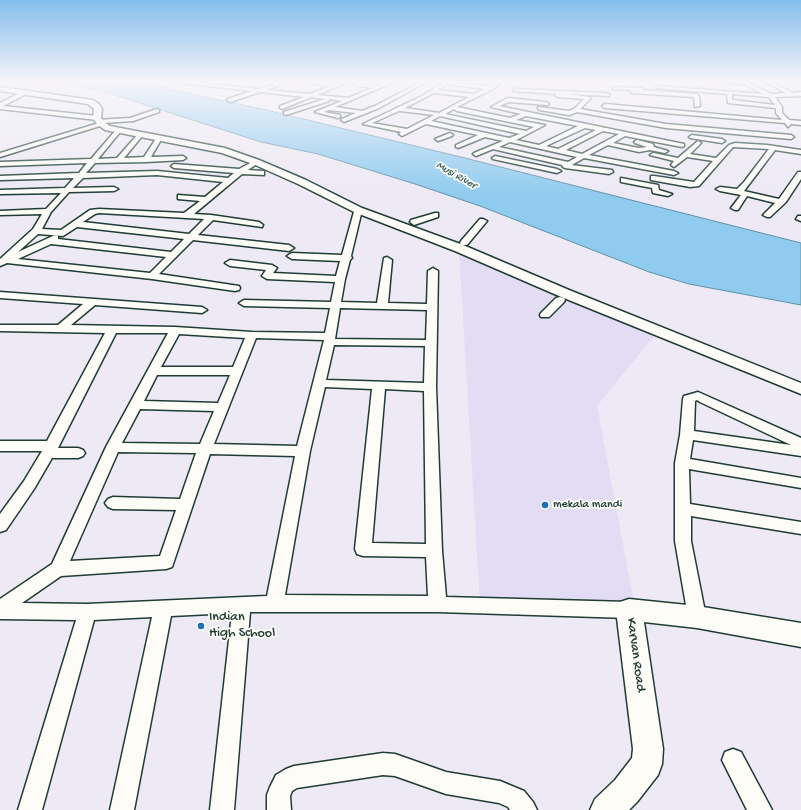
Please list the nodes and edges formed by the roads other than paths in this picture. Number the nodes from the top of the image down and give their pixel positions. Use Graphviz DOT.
graph roads {
  1 [pos="93,120"];
  2 [pos="132,120"];
  3 [pos="351,120"];
  4 [pos="376,120"];
  5 [pos="465,120"];
  6 [pos="510,120"];
  7 [pos="554,120"];
  8 [pos="593,120"];
  9 [pos="627,120"];
  10 [pos="632,120"];
  11 [pos="660,120"];
  12 [pos="701,120"];
  13 [pos="753,120"];
  14 [pos="100,121"];
  15 [pos="427,121"];
  16 [pos="715,122"];
  17 [pos="787,122"];
  18 [pos="369,123"];
  19 [pos="621,123"];
  20 [pos="649,123"];
  21 [pos="801,123"];
  22 [pos="415,124"];
  23 [pos="582,125"];
  24 [pos="657,125"];
  25 [pos="540,126"];
  26 [pos="614,126"];
  27 [pos="666,126"];
  28 [pos="642,127"];
  29 [pos="767,127"];
  30 [pos="789,129"];
  31 [pos="426,130"];
  32 [pos="605,130"];
  33 [pos="635,130"];
  34 [pos="801,130"];
  35 [pos="118,131"];
  36 [pos="660,131"];
  37 [pos="527,133"];
  38 [pos="746,133"];
  39 [pos="486,134"];
  40 [pos="626,134"];
  41 [pos="673,134"];
  42 [pos="140,135"];
  43 [pos="685,136"];
  44 [pos="791,137"];
  45 [pos="159,138"];
  46 [pos="615,138"];
  47 [pos="648,138"];
  48 [pos="508,140"];
  49 [pos="722,141"];
  50 [pos="606,143"];
  51 [pos="698,143"];
  52 [pos="682,145"];
  53 [pos="748,145"];
  54 [pos="458,146"];
  55 [pos="541,146"];
  56 [pos="492,147"];
  57 [pos="650,148"];
  58 [pos="773,148"];
  59 [pos="559,150"];
  60 [pos="665,151"];
  61 [pos="799,151"];
  62 [pos="180,154"];
  63 [pos="476,154"];
  64 [pos="643,154"];
  65 [pos="0,155"];
  66 [pos="687,155"];
  67 [pos="581,157"];
  68 [pos="495,158"];
  69 [pos="119,160"];
  70 [pos="146,160"];
  71 [pos="680,160"];
  72 [pos="718,160"];
  73 [pos="93,161"];
  74 [pos="204,161"];
  75 [pos="256,162"];
  76 [pos="0,164"];
  77 [pos="608,164"];
  78 [pos="567,165"];
  79 [pos="195,167"];
  80 [pos="641,167"];
  81 [pos="241,171"];
  82 [pos="609,172"];
  83 [pos="261,174"];
  84 [pos="81,175"];
  85 [pos="184,176"];
  86 [pos="652,177"];
  87 [pos="800,177"];
  88 [pos="0,178"];
  89 [pos="230,180"];
  90 [pos="306,180"];
  91 [pos="205,187"];
  92 [pos="220,188"];
  93 [pos="114,189"];
  94 [pos="720,189"];
  95 [pos="798,189"];
  96 [pos="66,190"];
  97 [pos="0,192"];
  98 [pos="742,193"];
  99 [pos="668,194"];
  100 [pos="181,197"];
  101 [pos="206,199"];
  102 [pos="782,202"];
  103 [pos="735,208"];
  104 [pos="358,210"];
  105 [pos="48,211"];
  106 [pos="0,213"];
  107 [pos="187,215"];
  108 [pos="435,215"];
  109 [pos="767,215"];
  110 [pos="211,217"];
  111 [pos="483,221"];
  112 [pos="414,222"];
  113 [pos="75,224"];
  114 [pos="259,225"];
  115 [pos="36,231"];
  116 [pos="63,233"];
  117 [pos="192,237"];
  118 [pos="49,241"];
  119 [pos="464,243"];
  120 [pos="172,255"];
  121 [pos="346,258"];
  122 [pos="387,260"];
  123 [pos="3,262"];
  124 [pos="230,263"];
  125 [pos="434,271"];
  126 [pos="152,276"];
  127 [pos="340,279"];
  128 [pos="235,288"];
  129 [pos="0,295"];
  130 [pos="560,300"];
  131 [pos="92,302"];
  132 [pos="244,303"];
  133 [pos="336,305"];
  134 [pos="382,306"];
  135 [pos="433,307"];
  136 [pos="202,310"];
  137 [pos="545,315"];
  138 [pos="0,328"];
  139 [pos="60,329"];
  140 [pos="112,329"];
  141 [pos="175,330"];
  142 [pos="252,335"];
  143 [pos="329,339"];
  144 [pos="432,343"];
  145 [pos="154,370"];
  146 [pos="236,371"];
  147 [pos="801,380"];
  148 [pos="319,383"];
  149 [pos="379,385"];
  150 [pos="430,387"];
  151 [pos="801,390"];
  152 [pos="135,405"];
  153 [pos="222,407"];
  154 [pos="687,435"];
  155 [pos="801,444"];
  156 [pos="0,446"];
  157 [pos="113,447"];
  158 [pos="50,449"];
  159 [pos="205,449"];
  160 [pos="303,451"];
  161 [pos="801,451"];
  162 [pos="78,454"];
  163 [pos="682,463"];
  164 [pos="801,483"];
  165 [pos="113,503"];
  166 [pos="186,505"];
  167 [pos="684,508"];
  168 [pos="0,526"];
  169 [pos="801,528"];
  170 [pos="434,551"];
  171 [pos="58,569"];
  172 [pos="275,603"];
  173 [pos="242,604"];
  174 [pos="438,604"];
  175 [pos="163,608"];
  176 [pos="0,610"];
  177 [pos="629,610"];
  178 [pos="87,612"];
  179 [pos="696,617"];
  180 [pos="801,635"];
  181 [pos="733,760"];
  182 [pos="630,800"];
  183 [pos="30,810"];
  184 [pos="122,810"];
  185 [pos="222,810"];
  186 [pos="279,810"];
  187 [pos="525,810"];
  188 [pos="606,810"];
  189 [pos="760,810"];
  1 -- 14 [label="street"];
  2 -- 14 [label="street"];
  3 -- 18 [label="street"];
  4 -- 18 [label="street"];
  5 -- 37 [label="street"];
  6 -- 25 [label="street"];
  7 -- 23 [label="street"];
  7 -- 25 [label="street"];
  8 -- 23 [label="street"];
  9 -- 19 [label="street"];
  10 -- 20 [label="street"];
  11 -- 24 [label="street"];
  12 -- 16 [label="street"];
  13 -- 17 [label="street"];
  14 -- 35 [label="street"];
  14 -- 65 [label="street"];
  14 -- 90 [label="street"];
  15 -- 22 [label="street"];
  15 -- 39 [label="street"];
  17 -- 21 [label="street"];
  17 -- 30 [label="street"];
  18 -- 22 [label="street"];
  20 -- 24 [label="street"];
  20 -- 28 [label="street"];
  22 -- 31 [label="street"];
  23 -- 32 [label="street"];
  23 -- 55 [label="street"];
  24 -- 27 [label="street"];
  25 -- 37 [label="street"];
  26 -- 32 [label="street"];
  27 -- 36 [label="street"];
  27 -- 38 [label="street"];
  29 -- 30 [label="street"];
  30 -- 34 [label="street"];
  30 -- 44 [label="street"];
  32 -- 40 [label="street"];
  32 -- 59 [label="street"];
  33 -- 40 [label="street"];
  35 -- 42 [label="street"];
  35 -- 73 [label="street"];
  36 -- 41 [label="street"];
  36 -- 47 [label="street"];
  37 -- 48 [label="street"];
  38 -- 44 [label="street"];
  38 -- 53 [label="street"];
  39 -- 48 [label="street"];
  39 -- 54 [label="street"];
  40 -- 46 [label="street"];
  40 -- 47 [label="street"];
  42 -- 45 [label="street"];
  42 -- 69 [label="street"];
  43 -- 49 [label="street"];
  44 -- 61 [label="street"];
  45 -- 62 [label="street"];
  45 -- 70 [label="street"];
  46 -- 50 [label="street"];
  46 -- 57 [label="street"];
  47 -- 52 [label="street"];
  48 -- 55 [label="street"];
  48 -- 56 [label="street"];
  50 -- 57 [label="street"];
  50 -- 67 [label="street"];
  51 -- 66 [label="street"];
  53 -- 58 [label="street"];
  53 -- 72 [label="street"];
  55 -- 59 [label="street"];
  56 -- 63 [label="street"];
  56 -- 78 [label="street"];
  57 -- 60 [label="street"];
  58 -- 61 [label="street"];
  58 -- 98 [label="street"];
  59 -- 67 [label="street"];
  62 -- 70 [label="street"];
  62 -- 75 [label="street"];
  62 -- 79 [label="street"];
  64 -- 71 [label="street"];
  66 -- 71 [label="street"];
  66 -- 72 [label="street"];
  67 -- 77 [label="street"];
  67 -- 78 [label="street"];
  67 -- 80 [label="street"];
  68 -- 78 [label="street"];
  69 -- 70 [label="street"];
  69 -- 73 [label="street"];
  71 -- 80 [label="street"];
  72 -- 86 [label="street"];
  73 -- 76 [label="street"];
  73 -- 84 [label="street"];
  74 -- 79 [label="street"];
  75 -- 81 [label="street"];
  75 -- 90 [label="street"];
  78 -- 82 [label="street"];
  79 -- 81 [label="street"];
  79 -- 85 [label="street"];
  80 -- 99 [label="street"];
  81 -- 83 [label="street"];
  81 -- 89 [label="street"];
  84 -- 85 [label="street"];
  84 -- 88 [label="street"];
  84 -- 96 [label="street"];
  85 -- 89 [label="street"];
  87 -- 95 [label="street"];
  89 -- 92 [label="street"];
  90 -- 104 [label="street"];
  90 -- 112 [label="street"];
  91 -- 92 [label="street"];
  92 -- 101 [label="street"];
  93 -- 96 [label="street"];
  94 -- 98 [label="street"];
  95 -- 102 [label="street"];
  96 -- 97 [label="street"];
  96 -- 105 [label="street"];
  98 -- 102 [label="street"];
  98 -- 103 [label="street"];
  100 -- 101 [label="street"];
  101 -- 107 [label="street"];
  102 -- 109 [label="street"];
  104 -- 121 [label="street"];
  104 -- 151 [label="street"];
  105 -- 106 [label="street"];
  105 -- 115 [label="street"];
  107 -- 110 [label="street"];
  107 -- 113 [label="street"];
  108 -- 112 [label="street"];
  110 -- 114 [label="street"];
  110 -- 117 [label="street"];
  111 -- 119 [label="street"];
  112 -- 119 [label="street"];
  113 -- 116 [label="street"];
  113 -- 117 [label="street"];
  115 -- 116 [label="street"];
  115 -- 123 [label="street"];
  116 -- 118 [label="street"];
  117 -- 120 [label="street"];
  117 -- 121 [label="street"];
  118 -- 120 [label="street"];
  118 -- 123 [label="street"];
  119 -- 147 [label="street"];
  120 -- 126 [label="street"];
  121 -- 127 [label="street"];
  122 -- 134 [label="street"];
  123 -- 126 [label="street"];
  124 -- 127 [label="street"];
  125 -- 135 [label="street"];
  126 -- 128 [label="street"];
  127 -- 133 [label="street"];
  129 -- 131 [label="street"];
  130 -- 137 [label="street"];
  131 -- 136 [label="street"];
  131 -- 139 [label="street"];
  132 -- 133 [label="street"];
  133 -- 134 [label="street"];
  133 -- 143 [label="street"];
  134 -- 135 [label="street"];
  135 -- 144 [label="street"];
  138 -- 139 [label="street"];
  139 -- 140 [label="street"];
  140 -- 141 [label="street"];
  140 -- 158 [label="street"];
  141 -- 142 [label="street"];
  141 -- 145 [label="street"];
  142 -- 143 [label="street"];
  142 -- 146 [label="street"];
  143 -- 144 [label="street"];
  143 -- 148 [label="street"];
  144 -- 150 [label="street"];
  145 -- 146 [label="street"];
  145 -- 152 [label="street"];
  146 -- 153 [label="street"];
  148 -- 149 [label="street"];
  148 -- 160 [label="street"];
  149 -- 150 [label="street"];
  149 -- 170 [label="street"];
  150 -- 170 [label="street"];
  152 -- 153 [label="street"];
  152 -- 157 [label="street"];
  153 -- 159 [label="street"];
  154 -- 155 [label="street"];
  154 -- 161 [label="street"];
  154 -- 163 [label="street"];
  156 -- 158 [label="street"];
  157 -- 159 [label="street"];
  157 -- 171 [label="street"];
  158 -- 162 [label="street"];
  158 -- 168 [label="street"];
  159 -- 160 [label="street"];
  159 -- 166 [label="street"];
  160 -- 172 [label="street"];
  163 -- 164 [label="street"];
  163 -- 167 [label="street"];
  165 -- 166 [label="street"];
  166 -- 171 [label="street"];
  167 -- 169 [label="street"];
  167 -- 179 [label="street"];
  170 -- 174 [label="street"];
  171 -- 176 [label="street"];
  172 -- 173 [label="street"];
  172 -- 174 [label="street"];
  173 -- 175 [label="street"];
  173 -- 185 [label="street"];
  174 -- 177 [label="street"];
  175 -- 178 [label="street"];
  175 -- 184 [label="street"];
  176 -- 178 [label="street"];
  177 -- 179 [label="street, Karvan Road"];
  177 -- 182 [label="street, Karvan Road"];
  178 -- 183 [label="street"];
  179 -- 180 [label="street, Karvan Road"];
  181 -- 189 [label="street"];
  182 -- 188 [label="street, Karvan Road"];
  186 -- 187 [label="street"];
}
